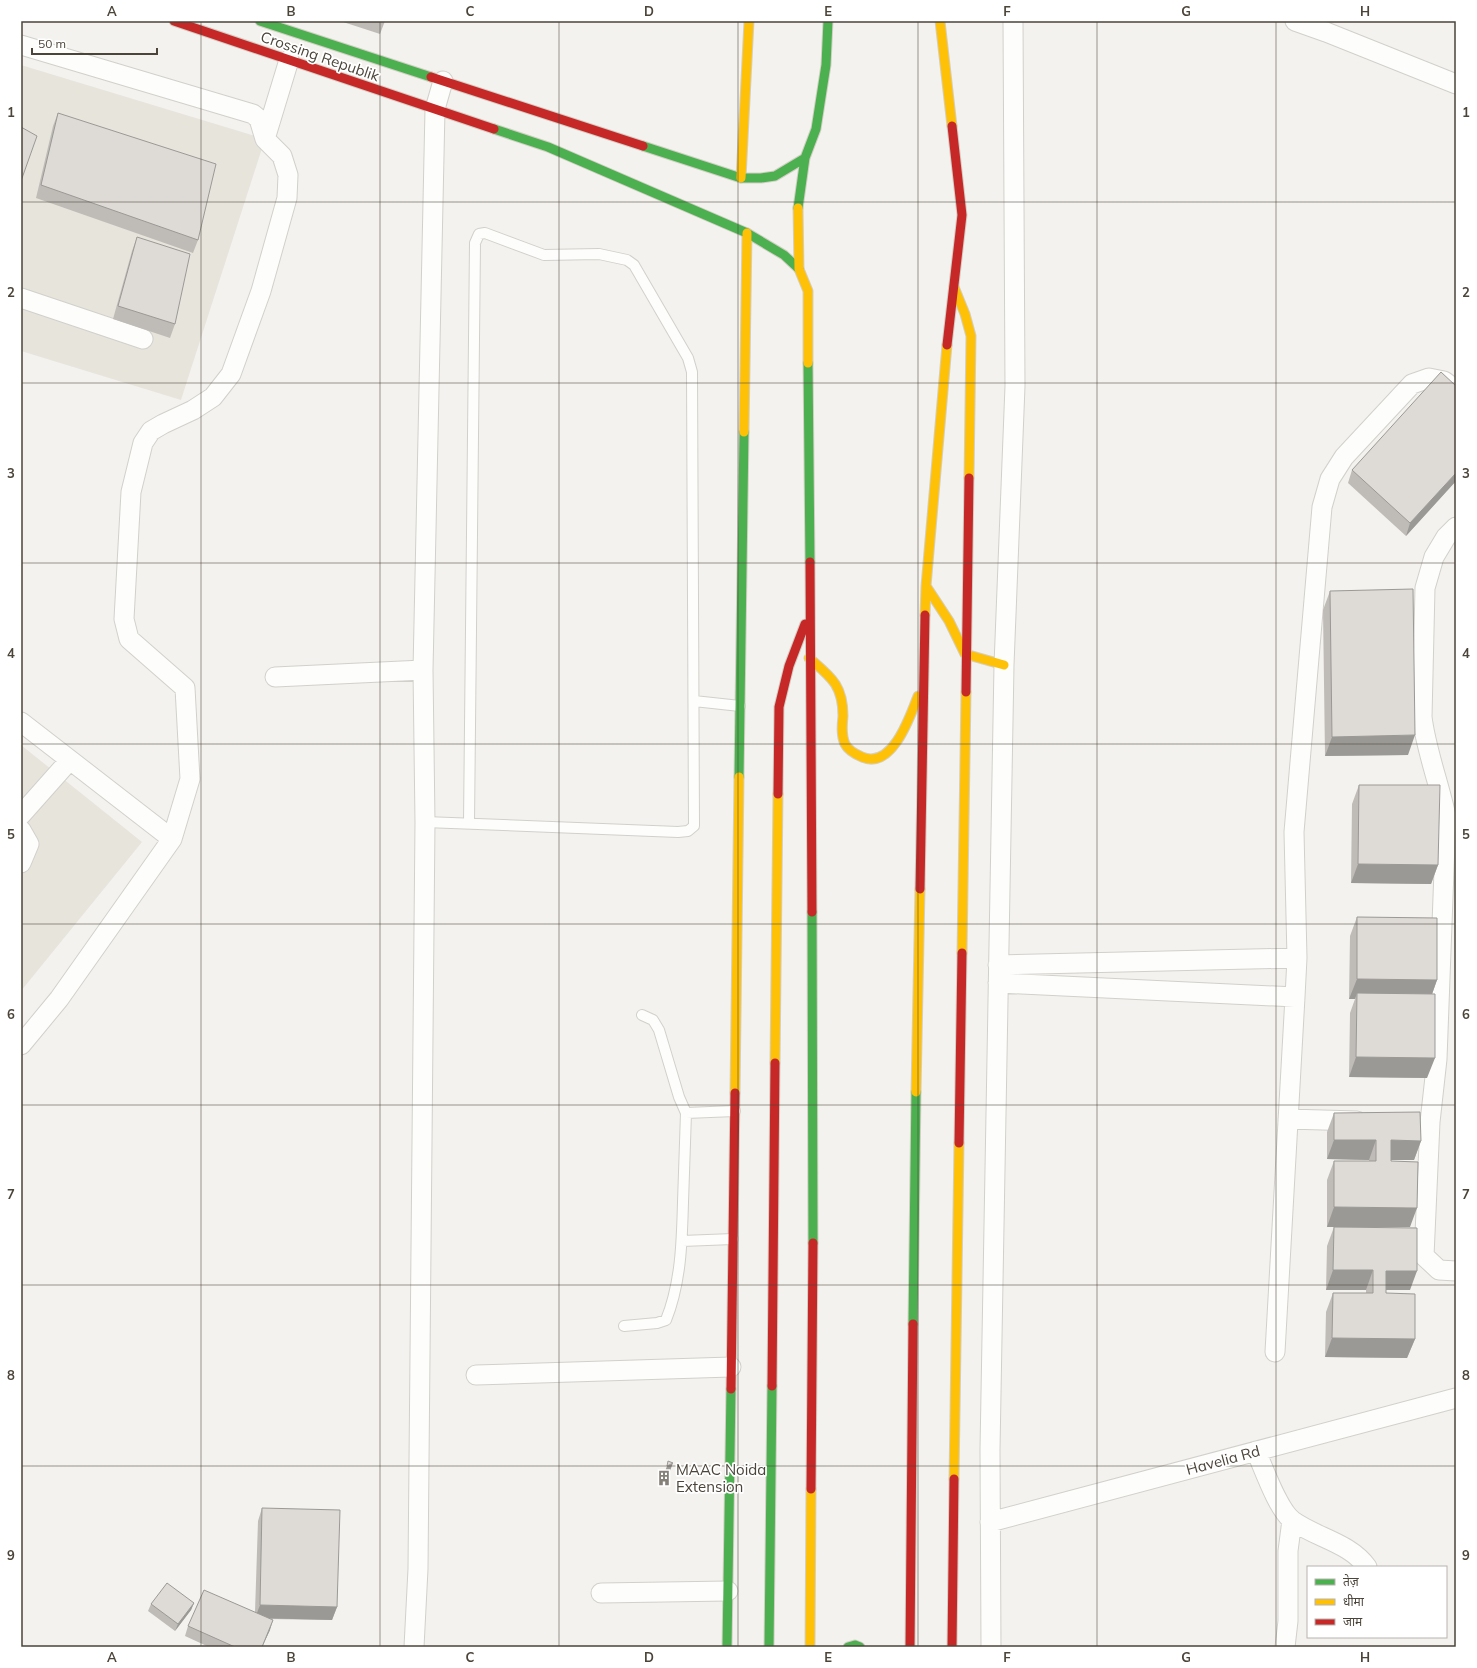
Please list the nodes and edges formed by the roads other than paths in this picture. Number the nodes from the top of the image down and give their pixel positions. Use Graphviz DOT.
graph roads {
  1 [pos="174,21"];
  2 [pos="260,21"];
  3 [pos="749,21"];
  4 [pos="828,21"];
  5 [pos="940,21"];
  6 [pos="1013,21"];
  7 [pos="1295,21"];
  8 [pos="21,45"];
  9 [pos="289,60"];
  10 [pos="443,81"];
  11 [pos="1456,84"];
  12 [pos="435,109"];
  13 [pos="265,139"];
  14 [pos="805,158"];
  15 [pos="741,178"];
  16 [pos="747,233"];
  17 [pos="799,269"];
  18 [pos="953,285"];
  19 [pos="21,298"];
  20 [pos="143,340"];
  21 [pos="1456,390"];
  22 [pos="1456,527"];
  23 [pos="926,586"];
  24 [pos="809,614"];
  25 [pos="965,654"];
  26 [pos="809,658"];
  27 [pos="1004,665"];
  28 [pos="423,670"];
  29 [pos="275,677"];
  30 [pos="924,680"];
  31 [pos="694,701"];
  32 [pos="740,706"];
  33 [pos="21,722"];
  34 [pos="70,761"];
  35 [pos="21,815"];
  36 [pos="425,822"];
  37 [pos="469,823"];
  38 [pos="21,830"];
  39 [pos="172,839"];
  40 [pos="21,863"];
  41 [pos="1297,958"];
  42 [pos="998,974"];
  43 [pos="1295,997"];
  44 [pos="642,1015"];
  45 [pos="21,1045"];
  46 [pos="735,1111"];
  47 [pos="686,1113"];
  48 [pos="1288,1120"];
  49 [pos="1375,1121"];
  50 [pos="733,1239"];
  51 [pos="682,1240"];
  52 [pos="1456,1271"];
  53 [pos="624,1326"];
  54 [pos="1274,1352"];
  55 [pos="731,1367"];
  56 [pos="476,1375"];
  57 [pos="1456,1398"];
  58 [pos="1256,1451"];
  59 [pos="1292,1520"];
  60 [pos="990,1522"];
  61 [pos="1367,1566"];
  62 [pos="728,1591"];
  63 [pos="601,1593"];
  64 [pos="414,1647"];
  65 [pos="727,1647"];
  66 [pos="769,1647"];
  67 [pos="810,1647"];
  68 [pos="848,1647"];
  69 [pos="860,1647"];
  70 [pos="910,1647"];
  71 [pos="952,1647"];
  72 [pos="991,1647"];
  73 [pos="1285,1647"];
  1 -- 9 [label="street, Crossing Republik"];
  2 -- 10 [label="street"];
  3 -- 15 [label="street"];
  4 -- 14 [label="street"];
  5 -- 18 [label="street"];
  6 -- 27 [label="street"];
  7 -- 11 [label="street"];
  8 -- 13 [label="street"];
  9 -- 12 [label="street, Crossing Republik"];
  9 -- 13 [label="street"];
  10 -- 12 [label="street"];
  10 -- 15 [label="street"];
  12 -- 16 [label="street, Crossing Republik"];
  12 -- 28 [label="street"];
  13 -- 39 [label="street"];
  14 -- 15 [label="street"];
  14 -- 17 [label="street"];
  16 -- 17 [label="street, Crossing Republik"];
  16 -- 32 [label="street"];
  17 -- 24 [label="street"];
  18 -- 23 [label="street"];
  18 -- 25 [label="street"];
  19 -- 20 [label="street"];
  21 -- 41 [label="street"];
  22 -- 52 [label="street"];
  23 -- 25 [label="street"];
  23 -- 30 [label="street"];
  24 -- 26 [label="street"];
  24 -- 66 [label="street"];
  25 -- 27 [label="street"];
  25 -- 71 [label="street"];
  26 -- 30 [label="street"];
  26 -- 67 [label="street"];
  27 -- 42 [label="street"];
  28 -- 29 [label="street"];
  28 -- 36 [label="street"];
  30 -- 70 [label="street"];
  31 -- 32 [label="lane"];
  31 -- 37 [label="lane"];
  31 -- 37 [label="lane"];
  32 -- 46 [label="street"];
  33 -- 34 [label="street"];
  34 -- 35 [label="street"];
  34 -- 39 [label="street"];
  36 -- 37 [label="lane"];
  36 -- 64 [label="street"];
  38 -- 40 [label="street"];
  39 -- 45 [label="street"];
  41 -- 42 [label="street"];
  41 -- 43 [label="street"];
  42 -- 43 [label="street"];
  42 -- 60 [label="street"];
  43 -- 48 [label="street"];
  44 -- 47 [label="lane"];
  46 -- 47 [label="lane"];
  46 -- 50 [label="street"];
  47 -- 51 [label="lane"];
  48 -- 49 [label="street"];
  48 -- 54 [label="street"];
  50 -- 51 [label="lane"];
  50 -- 55 [label="street"];
  51 -- 53 [label="lane"];
  55 -- 56 [label="street"];
  55 -- 62 [label="street"];
  57 -- 58 [label="street, Havelia Rd"];
  58 -- 59 [label="street"];
  58 -- 60 [label="street, Havelia Rd"];
  59 -- 61 [label="street"];
  59 -- 73 [label="street"];
  60 -- 72 [label="street"];
  62 -- 63 [label="street"];
  62 -- 65 [label="street"];
  68 -- 69 [label="street"];
}
